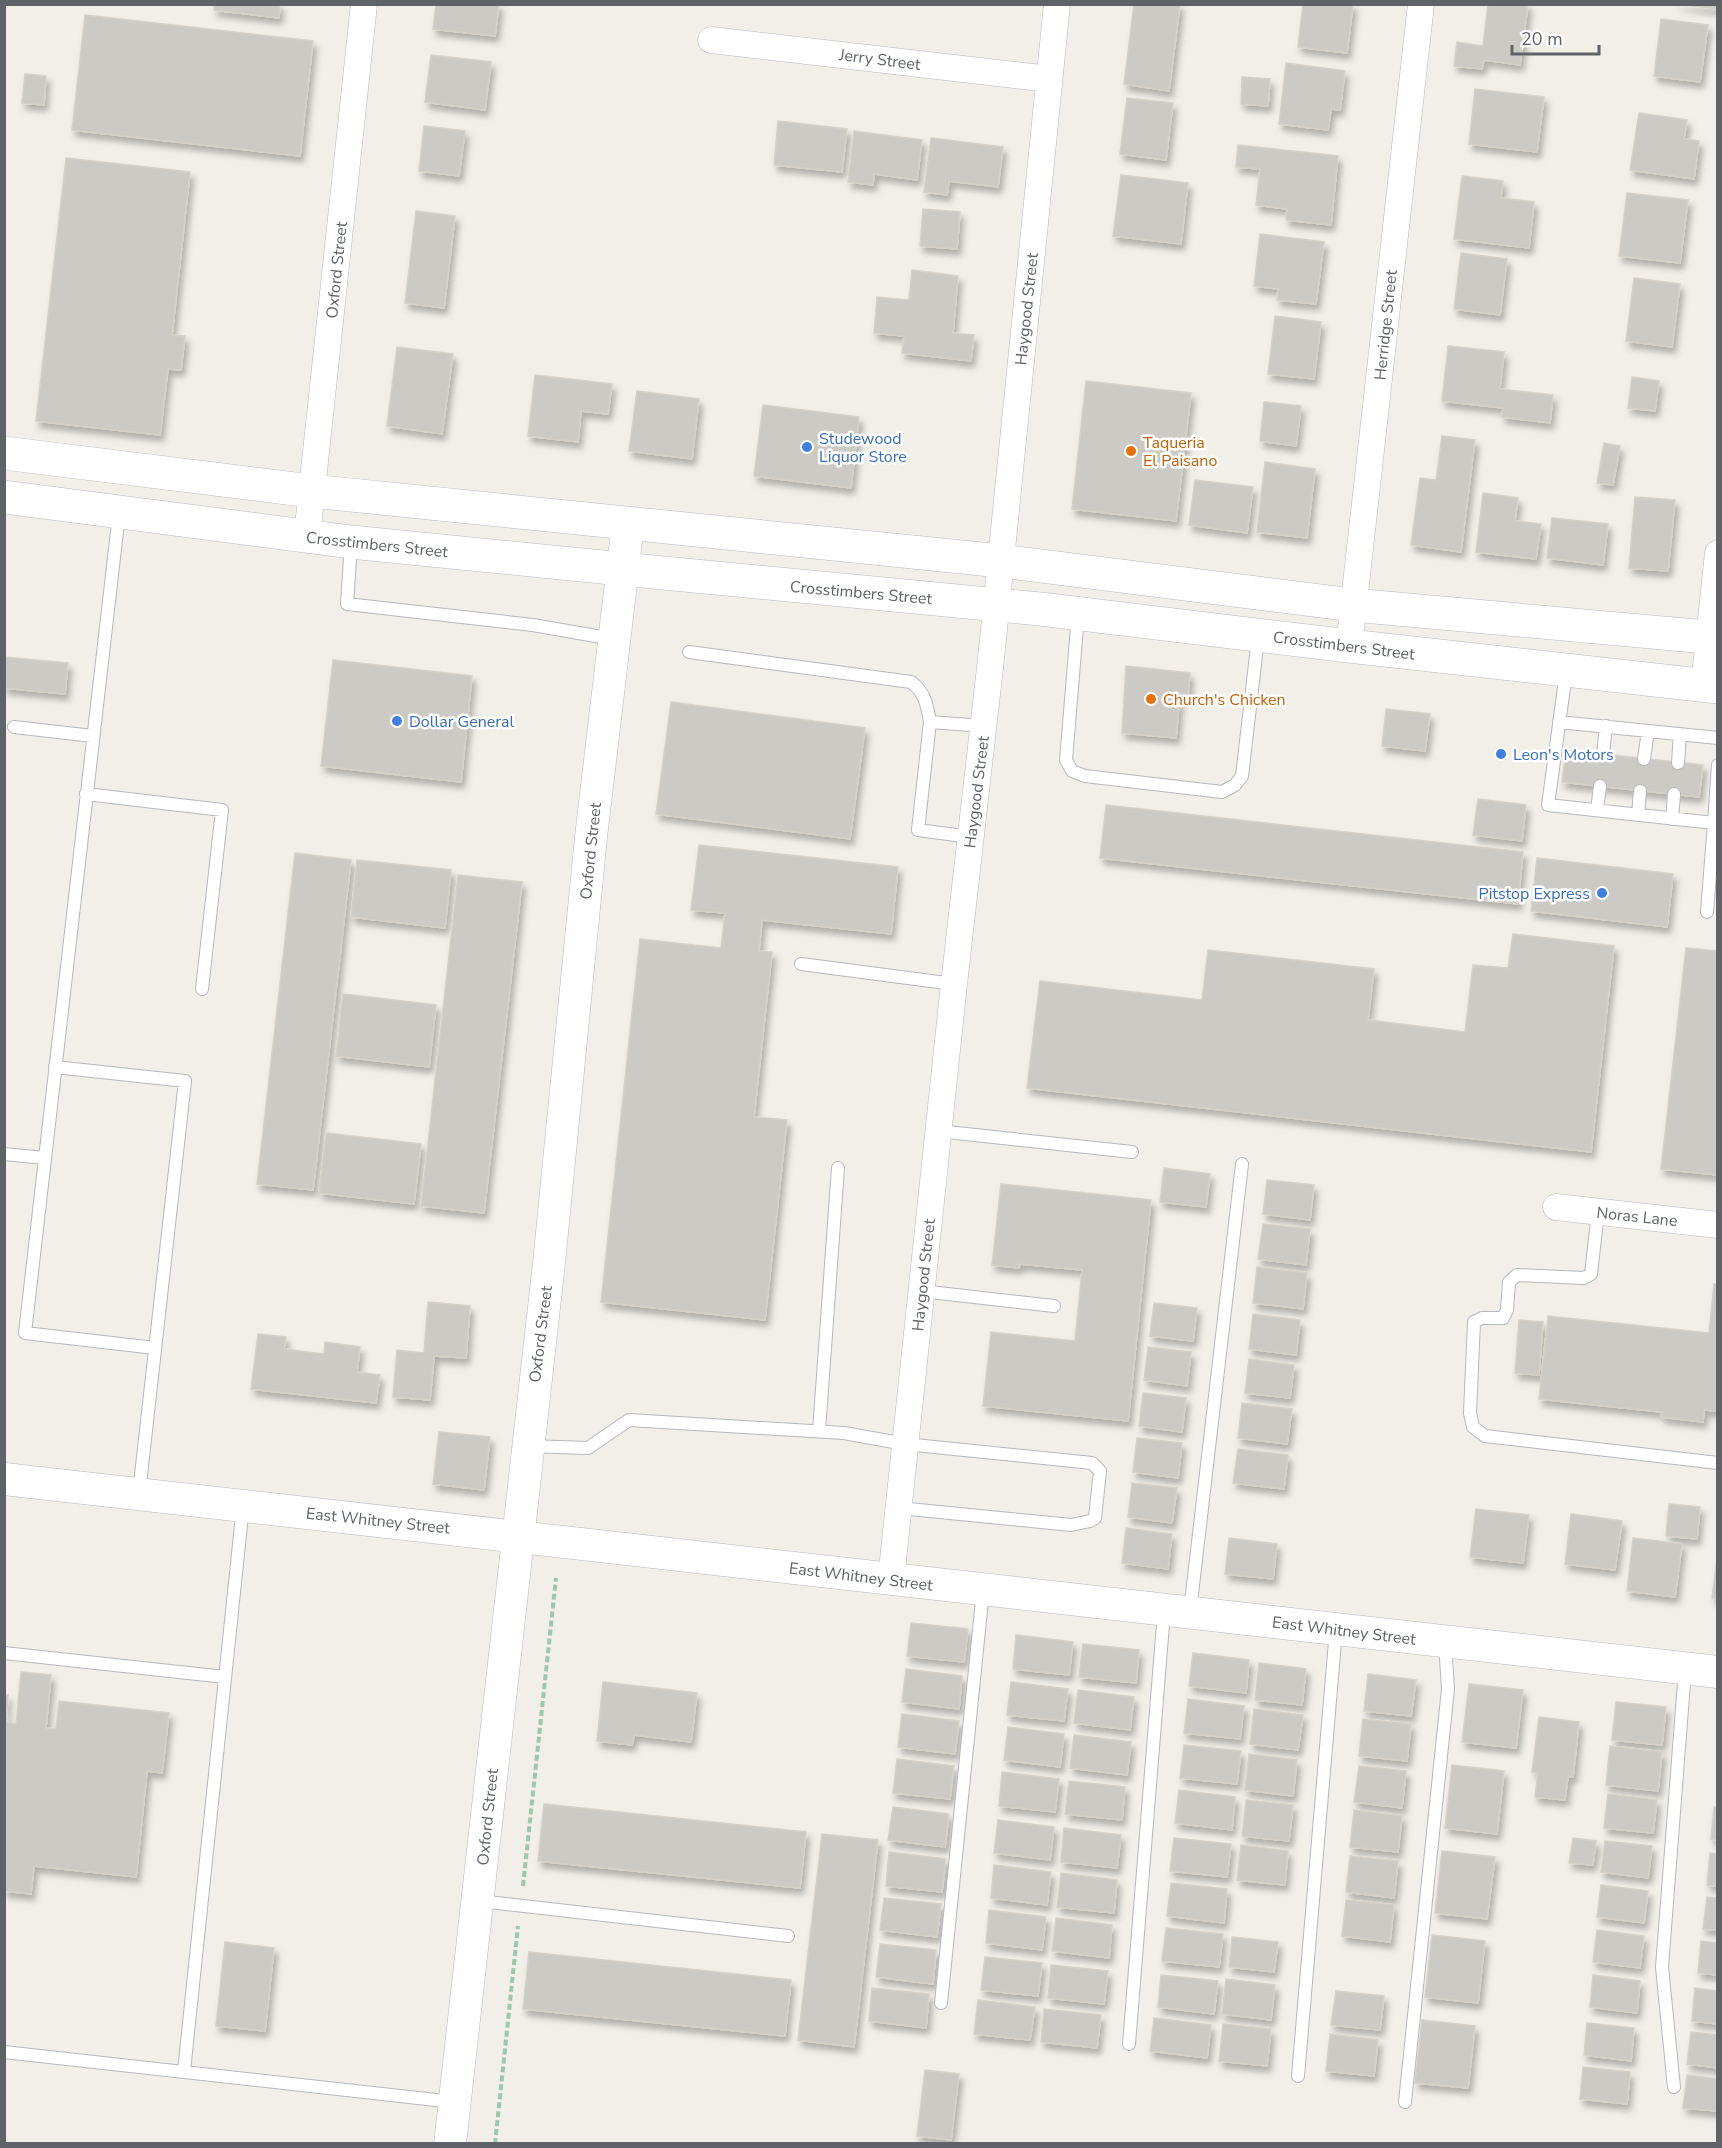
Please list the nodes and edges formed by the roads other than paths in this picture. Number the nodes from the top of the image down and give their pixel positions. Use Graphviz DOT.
graph roads {
  1 [pos="364,4"];
  2 [pos="1057,4"];
  3 [pos="1421,4"];
  4 [pos="711,40"];
  5 [pos="1049,79"];
  6 [pos="4,453"];
  7 [pos="311,491"];
  8 [pos="4,497"];
  9 [pos="119,512"];
  10 [pos="628,524"];
  11 [pos="307,536"];
  12 [pos="351,542"];
  13 [pos="1718,553"];
  14 [pos="1001,561"];
  15 [pos="622,569"];
  16 [pos="1353,604"];
  17 [pos="997,605"];
  18 [pos="1078,614"];
  19 [pos="1258,635"];
  20 [pos="1713,637"];
  21 [pos="614,639"];
  22 [pos="1349,646"];
  23 [pos="689,652"];
  24 [pos="1566,670"];
  25 [pos="1711,686"];
  26 [pos="930,722"];
  27 [pos="1559,722"];
  28 [pos="984,726"];
  29 [pos="1606,726"];
  30 [pos="14,727"];
  31 [pos="1648,731"];
  32 [pos="1680,734"];
  33 [pos="93,736"];
  34 [pos="1718,738"];
  35 [pos="1603,754"];
  36 [pos="1644,759"];
  37 [pos="1678,763"];
  38 [pos="1718,765"];
  39 [pos="1600,786"];
  40 [pos="1641,791"];
  41 [pos="86,794"];
  42 [pos="1674,794"];
  43 [pos="1597,810"];
  44 [pos="1638,815"];
  45 [pos="1672,819"];
  46 [pos="1714,823"];
  47 [pos="971,837"];
  48 [pos="1707,912"];
  49 [pos="801,964"];
  50 [pos="954,984"];
  51 [pos="202,989"];
  52 [pos="55,1067"];
  53 [pos="938,1131"];
  54 [pos="1132,1152"];
  55 [pos="4,1154"];
  56 [pos="45,1158"];
  57 [pos="1242,1164"];
  58 [pos="838,1168"];
  59 [pos="1556,1207"];
  60 [pos="1598,1212"];
  61 [pos="1718,1225"];
  62 [pos="921,1291"];
  63 [pos="1054,1306"];
  64 [pos="155,1348"];
  65 [pos="819,1431"];
  66 [pos="905,1444"];
  67 [pos="527,1446"];
  68 [pos="1718,1463"];
  69 [pos="4,1479"];
  70 [pos="139,1494"];
  71 [pos="243,1506"];
  72 [pos="899,1508"];
  73 [pos="518,1536"];
  74 [pos="891,1579"];
  75 [pos="983,1590"];
  76 [pos="1177,1611"];
  77 [pos="1336,1629"];
  78 [pos="1444,1642"];
  79 [pos="4,1653"];
  80 [pos="1685,1669"];
  81 [pos="1718,1672"];
  82 [pos="225,1677"];
  83 [pos="478,1900"];
  84 [pos="788,1936"];
  85 [pos="941,2003"];
  86 [pos="1129,2044"];
  87 [pos="4,2052"];
  88 [pos="184,2071"];
  89 [pos="1298,2076"];
  90 [pos="1674,2087"];
  91 [pos="455,2102"];
  92 [pos="1405,2102"];
  93 [pos="450,2144"];
  1 -- 7 [label="street, Oxford Street"];
  2 -- 5 [label="street, Haygood Street"];
  3 -- 16 [label="street, Herridge Street"];
  4 -- 5 [label="street, Jerry Street"];
  5 -- 14 [label="street, Haygood Street"];
  6 -- 7 [label="main road"];
  7 -- 10 [label="main road"];
  7 -- 11 [label="street, Oxford Street"];
  8 -- 9 [label="main road, Crosstimbers Street"];
  9 -- 11 [label="main road, Crosstimbers Street"];
  9 -- 33 [label="lane"];
  10 -- 14 [label="main road"];
  10 -- 15 [label="street, Oxford Street"];
  11 -- 12 [label="main road, Crosstimbers Street"];
  12 -- 15 [label="main road, Crosstimbers Street"];
  12 -- 21 [label="lane"];
  13 -- 20 [label="street"];
  14 -- 16 [label="main road"];
  14 -- 17 [label="street, Haygood Street"];
  15 -- 17 [label="main road, Crosstimbers Street"];
  15 -- 21 [label="street, Oxford Street"];
  16 -- 20 [label="main road"];
  16 -- 22 [label="street, Herridge Street"];
  17 -- 18 [label="main road, Crosstimbers Street"];
  17 -- 28 [label="street, Haygood Street"];
  18 -- 19 [label="main road, Crosstimbers Street"];
  18 -- 19 [label="lane"];
  19 -- 22 [label="main road, Crosstimbers Street"];
  20 -- 25 [label="street"];
  21 -- 67 [label="street, Oxford Street"];
  22 -- 24 [label="main road, Crosstimbers Street"];
  23 -- 26 [label="lane"];
  24 -- 25 [label="main road, Crosstimbers Street"];
  24 -- 27 [label="lane"];
  26 -- 28 [label="lane"];
  26 -- 47 [label="lane"];
  27 -- 29 [label="lane"];
  27 -- 43 [label="lane"];
  28 -- 47 [label="street, Haygood Street"];
  29 -- 31 [label="lane"];
  29 -- 35 [label="lane"];
  30 -- 33 [label="lane"];
  31 -- 32 [label="lane"];
  31 -- 36 [label="lane"];
  32 -- 34 [label="lane"];
  32 -- 37 [label="lane"];
  33 -- 41 [label="lane"];
  38 -- 46 [label="lane"];
  39 -- 43 [label="lane"];
  40 -- 44 [label="lane"];
  41 -- 51 [label="lane"];
  41 -- 52 [label="lane"];
  42 -- 45 [label="lane"];
  43 -- 44 [label="lane"];
  44 -- 45 [label="lane"];
  45 -- 46 [label="lane"];
  46 -- 48 [label="lane"];
  47 -- 50 [label="street, Haygood Street"];
  49 -- 50 [label="lane"];
  50 -- 53 [label="street, Haygood Street"];
  52 -- 56 [label="lane"];
  52 -- 64 [label="lane"];
  53 -- 54 [label="lane"];
  53 -- 62 [label="street, Haygood Street"];
  55 -- 56 [label="lane"];
  56 -- 64 [label="lane"];
  57 -- 76 [label="lane"];
  58 -- 65 [label="lane"];
  59 -- 60 [label="street, Noras Lane"];
  60 -- 61 [label="street, Noras Lane"];
  60 -- 68 [label="lane"];
  62 -- 63 [label="lane"];
  62 -- 66 [label="street, Haygood Street"];
  64 -- 70 [label="lane"];
  65 -- 66 [label="lane"];
  65 -- 67 [label="lane"];
  66 -- 72 [label="street, Haygood Street"];
  66 -- 72 [label="lane"];
  67 -- 73 [label="street, Oxford Street"];
  69 -- 70 [label="street, East Whitney Street"];
  70 -- 71 [label="street, East Whitney Street"];
  71 -- 73 [label="street, East Whitney Street"];
  71 -- 82 [label="lane"];
  72 -- 74 [label="street, Haygood Street"];
  73 -- 74 [label="street, East Whitney Street"];
  73 -- 83 [label="street, Oxford Street"];
  74 -- 75 [label="street, East Whitney Street"];
  75 -- 76 [label="street, East Whitney Street"];
  75 -- 85 [label="lane"];
  76 -- 77 [label="street, East Whitney Street"];
  76 -- 86 [label="lane"];
  77 -- 78 [label="street, East Whitney Street"];
  77 -- 89 [label="lane"];
  78 -- 80 [label="street, East Whitney Street"];
  78 -- 92 [label="lane"];
  79 -- 82 [label="lane"];
  80 -- 81 [label="street, East Whitney Street"];
  80 -- 90 [label="lane"];
  82 -- 88 [label="lane"];
  83 -- 84 [label="lane"];
  83 -- 91 [label="street, Oxford Street"];
  87 -- 88 [label="lane"];
  88 -- 91 [label="lane"];
  91 -- 93 [label="street, Oxford Street"];
}
